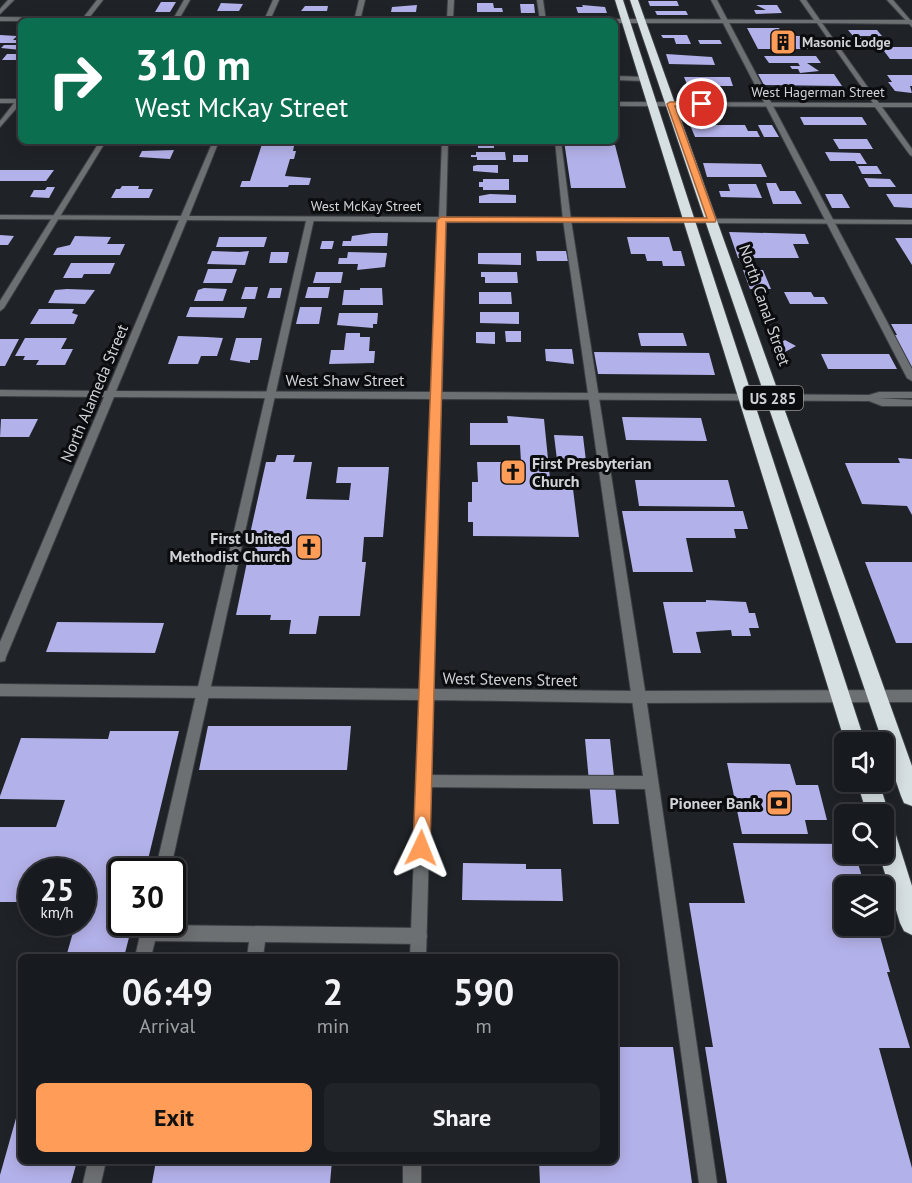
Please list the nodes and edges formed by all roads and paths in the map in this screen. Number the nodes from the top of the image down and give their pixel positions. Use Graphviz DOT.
graph roads {
  1 [pos="11,0"];
  2 [pos="100,0"];
  3 [pos="188,0"];
  4 [pos="276,0"];
  5 [pos="362,0"];
  6 [pos="452,0"];
  7 [pos="540,0"];
  8 [pos="619,0"];
  9 [pos="634,0"];
  10 [pos="714,0"];
  11 [pos="803,0"];
  12 [pos="890,0"];
  13 [pos="0,12"];
  14 [pos="86,18"];
  15 [pos="176,18"];
  16 [pos="268,18"];
  17 [pos="358,18"];
  18 [pos="450,18"];
  19 [pos="543,18"];
  20 [pos="0,19"];
  21 [pos="18,19"];
  22 [pos="620,21"];
  23 [pos="642,21"];
  24 [pos="725,21"];
  25 [pos="818,21"];
  26 [pos="911,23"];
  27 [pos="618,78"];
  28 [pos="644,79"];
  29 [pos="18,100"];
  30 [pos="0,101"];
  31 [pos="18,102"];
  32 [pos="618,104"];
  33 [pos="652,104"];
  34 [pos="670,104"];
  35 [pos="769,104"];
  36 [pos="877,105"];
  37 [pos="912,105"];
  38 [pos="0,125"];
  39 [pos="101,144"];
  40 [pos="215,144"];
  41 [pos="445,144"];
  42 [pos="558,144"];
  43 [pos="912,154"];
  44 [pos="0,217"];
  45 [pos="56,217"];
  46 [pos="183,218"];
  47 [pos="310,219"];
  48 [pos="441,220"];
  49 [pos="567,220"];
  50 [pos="688,220"];
  51 [pos="712,220"];
  52 [pos="830,222"];
  53 [pos="912,222"];
  54 [pos="0,308"];
  55 [pos="912,378"];
  56 [pos="0,393"];
  57 [pos="110,393"];
  58 [pos="271,395"];
  59 [pos="912,395"];
  60 [pos="435,396"];
  61 [pos="593,397"];
  62 [pos="745,397"];
  63 [pos="773,398"];
  64 [pos="870,398"];
  65 [pos="912,404"];
  66 [pos="0,657"];
  67 [pos="0,690"];
  68 [pos="204,693"];
  69 [pos="425,694"];
  70 [pos="841,696"];
  71 [pos="878,696"];
  72 [pos="912,696"];
  73 [pos="639,697"];
  74 [pos="852,732"];
  75 [pos="423,781"];
  76 [pos="651,783"];
  77 [pos="912,796"];
  78 [pos="165,858"];
  79 [pos="894,864"];
  80 [pos="912,923"];
  81 [pos="186,930"];
  82 [pos="258,934"];
  83 [pos="147,936"];
  84 [pos="418,936"];
  85 [pos="144,954"];
  86 [pos="255,954"];
  87 [pos="418,954"];
  88 [pos="96,1164"];
  89 [pos="412,1164"];
  90 [pos="92,1183"];
  91 [pos="412,1183"];
  92 [pos="708,1183"];
  1 -- 13 [label="street"];
  2 -- 14 [label="street"];
  3 -- 15 [label="street"];
  4 -- 16 [label="street"];
  5 -- 17 [label="street"];
  6 -- 18 [label="street"];
  7 -- 19 [label="street"];
  8 -- 22 [label="highway, US 285"];
  9 -- 23 [label="highway, North Canal Street / US 285"];
  10 -- 24 [label="street"];
  11 -- 25 [label="street"];
  12 -- 26 [label="street"];
  20 -- 21 [label="street"];
  22 -- 23 [label="street"];
  22 -- 28 [label="highway, US 285"];
  23 -- 24 [label="street"];
  23 -- 34 [label="highway, North Canal Street / US 285"];
  24 -- 25 [label="street"];
  24 -- 35 [label="street"];
  25 -- 26 [label="street"];
  25 -- 36 [label="street"];
  27 -- 28 [label="street"];
  28 -- 33 [label="highway, US 285"];
  29 -- 30 [label="street"];
  31 -- 38 [label="street"];
  32 -- 33 [label="street, West Hagerman Street"];
  33 -- 34 [label="street, West Hagerman Street"];
  33 -- 50 [label="highway, US 285"];
  34 -- 35 [label="street, West Hagerman Street"];
  34 -- 51 [label="highway, North Canal Street / US 285"];
  35 -- 36 [label="street, West Hagerman Street"];
  35 -- 52 [label="street"];
  36 -- 37 [label="street, West Hagerman Street"];
  36 -- 43 [label="street"];
  39 -- 45 [label="street"];
  40 -- 46 [label="street, North Alameda Street"];
  41 -- 48 [label="street"];
  42 -- 49 [label="street"];
  44 -- 45 [label="street, West McKay Street"];
  45 -- 46 [label="street, West McKay Street"];
  45 -- 54 [label="street"];
  46 -- 47 [label="street, West McKay Street"];
  46 -- 57 [label="street, North Alameda Street"];
  47 -- 48 [label="street, West McKay Street"];
  47 -- 58 [label="street"];
  48 -- 49 [label="street, West McKay Street"];
  48 -- 60 [label="street"];
  49 -- 50 [label="street, West McKay Street"];
  49 -- 61 [label="street"];
  50 -- 51 [label="street, West McKay Street"];
  50 -- 62 [label="highway, US 285"];
  51 -- 52 [label="street, West McKay Street"];
  51 -- 63 [label="highway, North Canal Street / US 285"];
  52 -- 53 [label="street, West McKay Street"];
  52 -- 55 [label="street"];
  56 -- 57 [label="street, West Shaw Street"];
  57 -- 58 [label="street, West Shaw Street"];
  57 -- 66 [label="street, North Alameda Street"];
  58 -- 60 [label="street, West Shaw Street"];
  58 -- 68 [label="street"];
  59 -- 64 [label="street, West Shaw Street"];
  60 -- 61 [label="street, West Shaw Street"];
  60 -- 69 [label="street"];
  61 -- 62 [label="street, West Shaw Street"];
  61 -- 73 [label="street"];
  62 -- 63 [label="street, West Shaw Street"];
  62 -- 70 [label="highway, US 285"];
  63 -- 64 [label="street, West Shaw Street"];
  63 -- 71 [label="highway, North Canal Street / US 285"];
  64 -- 65 [label="street, West Shaw Street"];
  67 -- 68 [label="street, West Stevens Street"];
  68 -- 69 [label="street, West Stevens Street"];
  68 -- 78 [label="street"];
  69 -- 73 [label="street, West Stevens Street"];
  69 -- 75 [label="street"];
  70 -- 71 [label="street, West Stevens Street"];
  70 -- 73 [label="street, West Stevens Street"];
  70 -- 74 [label="highway, US 285"];
  71 -- 72 [label="street, West Stevens Street"];
  71 -- 77 [label="highway, North Canal Street / US 285"];
  73 -- 76 [label="street"];
  75 -- 76 [label="street"];
  75 -- 84 [label="street"];
  76 -- 92 [label="street"];
  79 -- 80 [label="highway"];
  81 -- 82 [label="street"];
  82 -- 84 [label="street"];
  82 -- 86 [label="street"];
  83 -- 85 [label="street"];
  84 -- 87 [label="street"];
  88 -- 90 [label="street"];
  89 -- 91 [label="street"];
}
